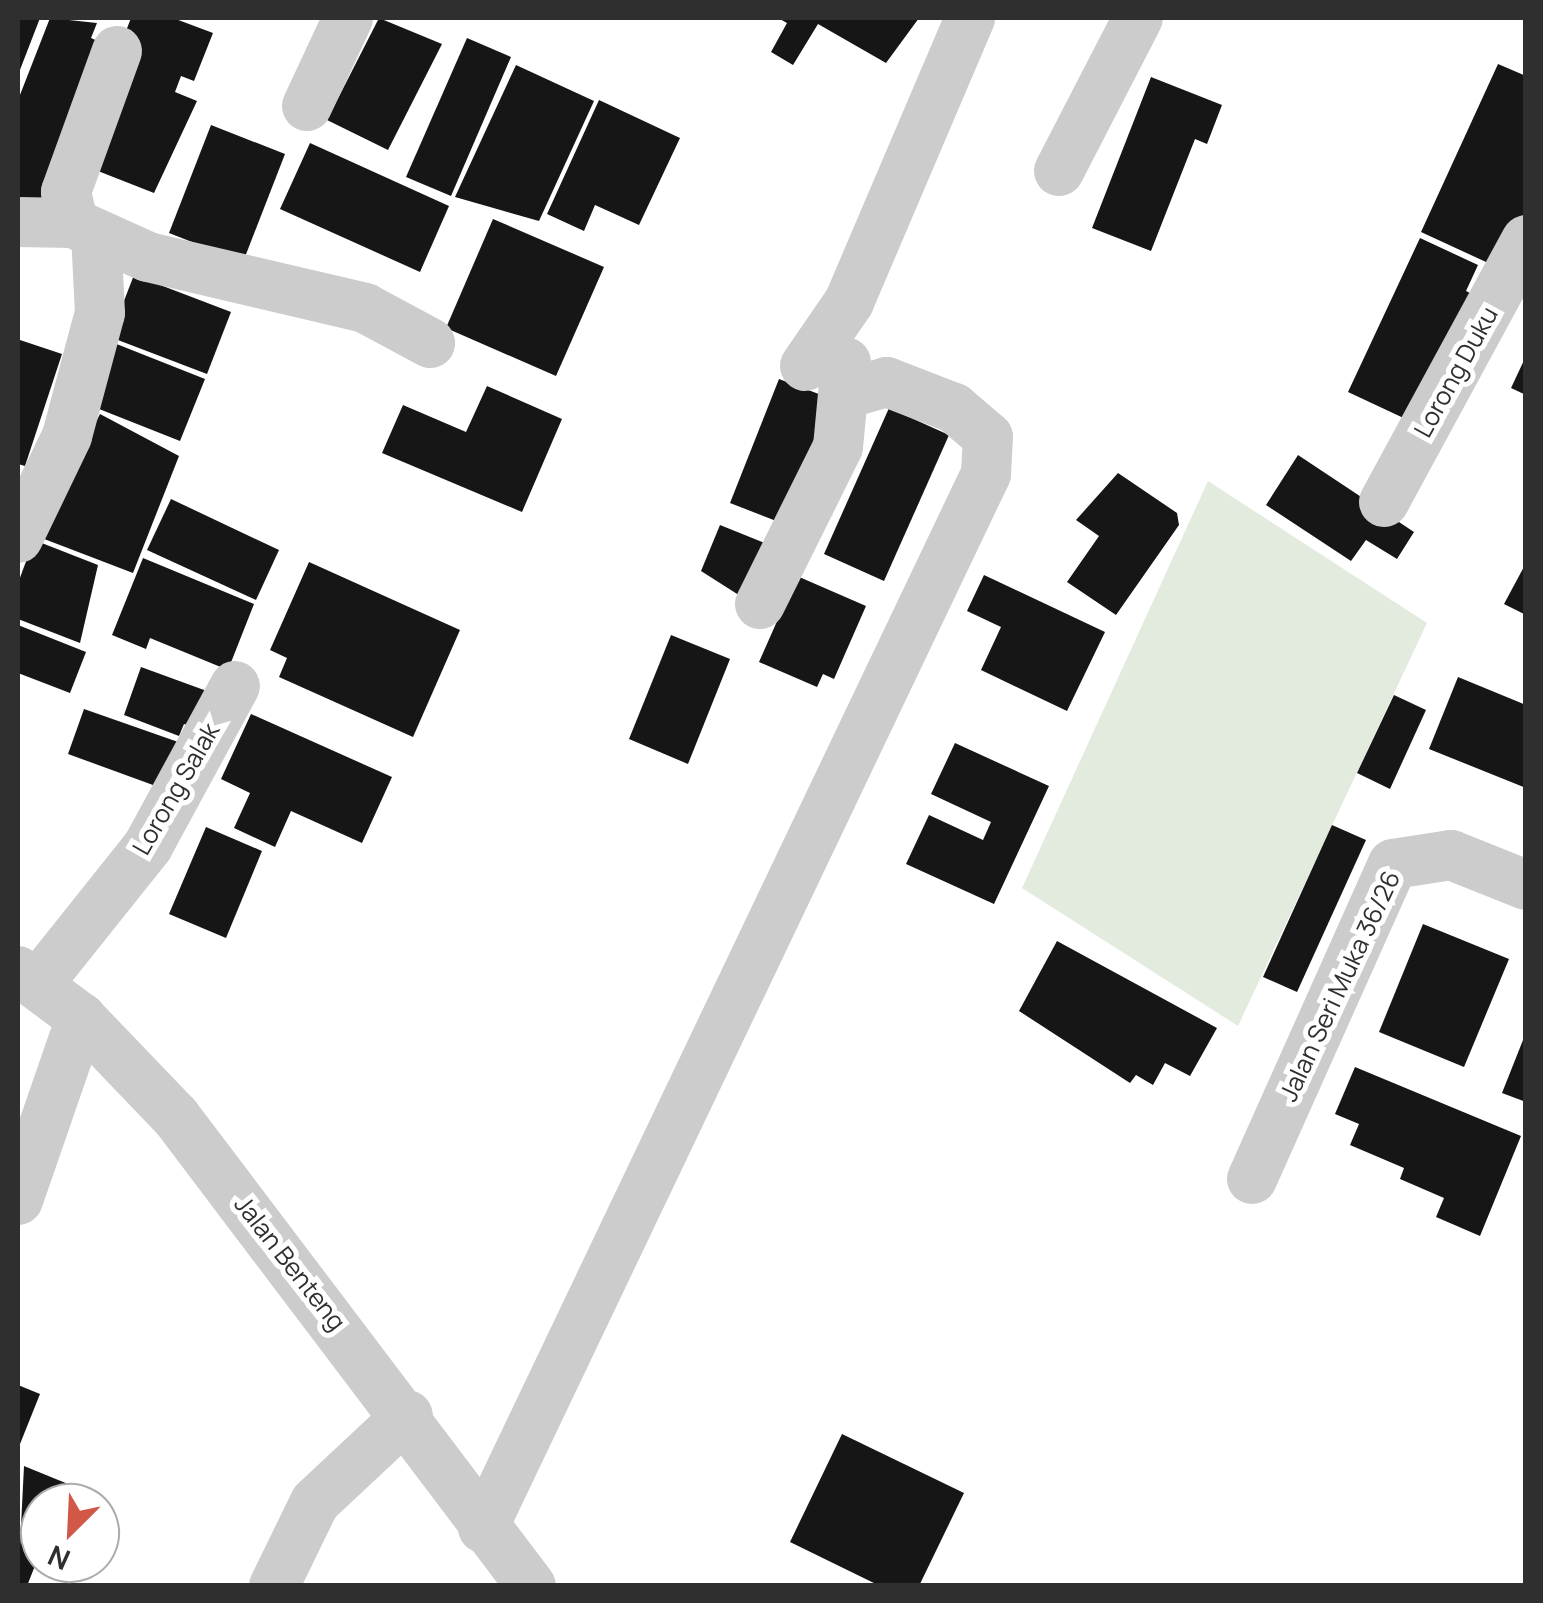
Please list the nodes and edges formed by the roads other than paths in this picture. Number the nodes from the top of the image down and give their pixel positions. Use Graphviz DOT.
graph roads {
  1 [pos="348,18"];
  2 [pos="970,18"];
  3 [pos="1138,18"];
  4 [pos="117,51"];
  5 [pos="307,106"];
  6 [pos="1059,171"];
  7 [pos="18,222"];
  8 [pos="84,228"];
  9 [pos="1526,240"];
  10 [pos="849,302"];
  11 [pos="430,344"];
  12 [pos="805,366"];
  13 [pos="849,393"];
  14 [pos="1384,502"];
  15 [pos="18,538"];
  16 [pos="760,604"];
  17 [pos="235,686"];
  18 [pos="1526,885"];
  19 [pos="28,977"];
  20 [pos="81,1018"];
  21 [pos="1252,1179"];
  22 [pos="18,1200"];
  23 [pos="408,1415"];
  24 [pos="484,1528"];
  25 [pos="274,1586"];
  26 [pos="531,1586"];
  1 -- 5 [label="street"];
  2 -- 10 [label="street"];
  3 -- 6 [label="street"];
  4 -- 8 [label="street"];
  7 -- 8 [label="street"];
  8 -- 11 [label="street"];
  8 -- 15 [label="street"];
  9 -- 14 [label="street, Lorong Duku"];
  10 -- 12 [label="street"];
  10 -- 13 [label="street"];
  13 -- 16 [label="street"];
  13 -- 24 [label="street"];
  17 -- 19 [label="street, Lorong Salak"];
  18 -- 21 [label="street, Jalan Seri Muka 36/26"];
  19 -- 20 [label="street, Jalan Benteng"];
  20 -- 22 [label="street"];
  20 -- 23 [label="street, Jalan Benteng"];
  23 -- 24 [label="street, Jalan Benteng"];
  23 -- 25 [label="street"];
  24 -- 26 [label="street, Jalan Benteng"];
}
